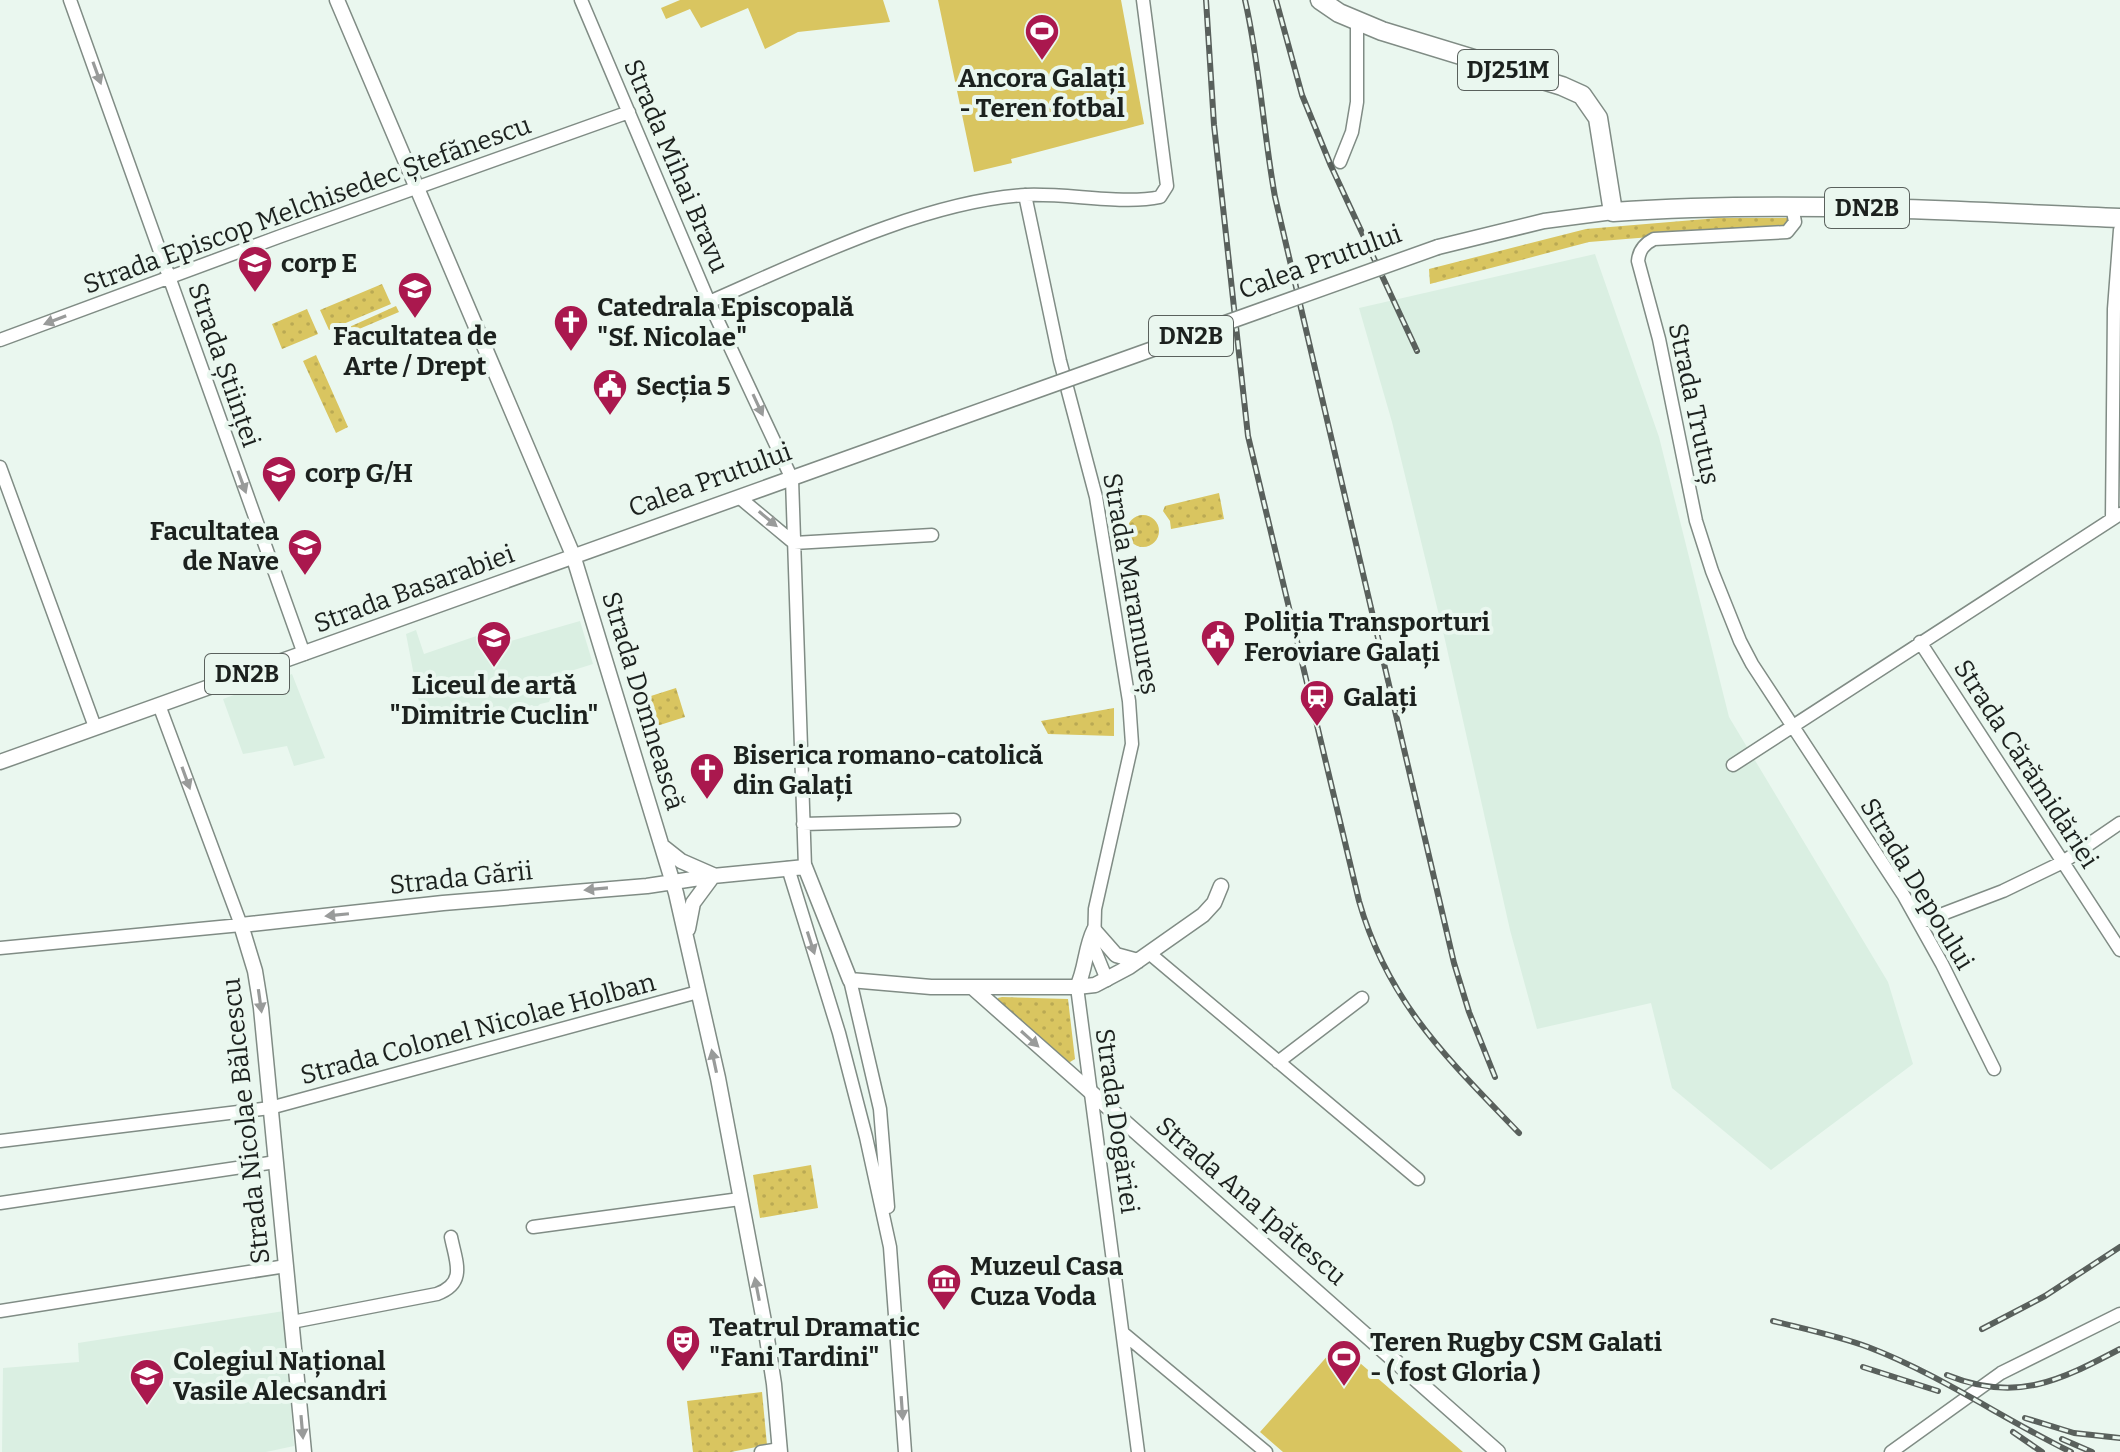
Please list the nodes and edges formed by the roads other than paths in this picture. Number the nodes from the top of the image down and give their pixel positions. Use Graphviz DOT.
graph roads {
  1 [pos="70,0"];
  2 [pos="337,0"];
  3 [pos="581,0"];
  4 [pos="1143,0"];
  5 [pos="1320,0"];
  6 [pos="1357,22"];
  7 [pos="629,112"];
  8 [pos="1340,162"];
  9 [pos="417,187"];
  10 [pos="1025,195"];
  11 [pos="1792,206"];
  12 [pos="1613,212"];
  13 [pos="2120,218"];
  14 [pos="2120,230"];
  15 [pos="169,277"];
  16 [pos="709,302"];
  17 [pos="0,340"];
  18 [pos="0,467"];
  19 [pos="792,479"];
  20 [pos="740,498"];
  21 [pos="2116,516"];
  22 [pos="932,535"];
  23 [pos="794,543"];
  24 [pos="574,557"];
  25 [pos="1920,642"];
  26 [pos="304,654"];
  27 [pos="159,705"];
  28 [pos="1793,725"];
  29 [pos="95,727"];
  30 [pos="0,762"];
  31 [pos="1733,765"];
  32 [pos="954,820"];
  33 [pos="2120,823"];
  34 [pos="803,824"];
  35 [pos="662,846"];
  36 [pos="2063,862"];
  37 [pos="805,867"];
  38 [pos="788,868"];
  39 [pos="713,876"];
  40 [pos="673,882"];
  41 [pos="1221,886"];
  42 [pos="1919,923"];
  43 [pos="241,925"];
  44 [pos="1094,930"];
  45 [pos="687,942"];
  46 [pos="0,948"];
  47 [pos="2120,950"];
  48 [pos="1144,957"];
  49 [pos="850,980"];
  50 [pos="1107,980"];
  51 [pos="972,987"];
  52 [pos="1077,987"];
  53 [pos="698,992"];
  54 [pos="1362,998"];
  55 [pos="1278,1062"];
  56 [pos="1994,1069"];
  57 [pos="1091,1094"];
  58 [pos="270,1108"];
  59 [pos="0,1141"];
  60 [pos="276,1162"];
  61 [pos="1418,1179"];
  62 [pos="740,1199"];
  63 [pos="0,1203"];
  64 [pos="533,1227"];
  65 [pos="451,1237"];
  66 [pos="890,1247"];
  67 [pos="286,1266"];
  68 [pos="0,1311"];
  69 [pos="2120,1314"];
  70 [pos="292,1322"];
  71 [pos="1123,1333"];
  72 [pos="780,1451"];
  73 [pos="304,1452"];
  74 [pos="761,1452"];
  75 [pos="905,1452"];
  76 [pos="1138,1452"];
  77 [pos="1266,1452"];
  78 [pos="1498,1452"];
  79 [pos="1891,1452"];
  1 -- 15 [label="street, Strada Științei, one-way"];
  2 -- 9 [label="main road, Strada Domnească"];
  3 -- 7 [label="street, Strada Mihai Bravu"];
  4 -- 10 [label="street"];
  5 -- 6 [label="highway, DJ251M"];
  6 -- 8 [label="street"];
  6 -- 12 [label="highway, DJ251M"];
  7 -- 9 [label="street, Strada Episcop Melchisedec Ștefănescu"];
  7 -- 16 [label="street, Strada Mihai Bravu"];
  9 -- 15 [label="street, Strada Episcop Melchisedec Ștefănescu"];
  9 -- 24 [label="main road, Strada Domnească"];
  10 -- 16 [label="street"];
  10 -- 44 [label="street, Strada Maramureș"];
  11 -- 12 [label="highway, Calea Prutului / DN2B"];
  11 -- 13 [label="highway, Calea Prutului / DN2B"];
  11 -- 28 [label="street, Strada Trutuș"];
  12 -- 19 [label="main road, Calea Prutului / DN2B, bridge"];
  14 -- 21 [label="street"];
  15 -- 17 [label="street, Strada Episcop Melchisedec Ștefănescu, one-way"];
  15 -- 26 [label="street, Strada Științei, one-way"];
  16 -- 19 [label="street, Strada Mihai Bravu, one-way"];
  18 -- 29 [label="street"];
  19 -- 20 [label="main road, Calea Prutului / DN2B"];
  19 -- 23 [label="street"];
  20 -- 23 [label="street, one-way"];
  20 -- 24 [label="main road, Calea Prutului / DN2B"];
  21 -- 25 [label="street"];
  22 -- 23 [label="street"];
  23 -- 34 [label="street"];
  24 -- 26 [label="main road, Strada Basarabiei / DN2B"];
  24 -- 35 [label="main road, Strada Domnească"];
  25 -- 28 [label="street"];
  25 -- 36 [label="street, Strada Cărămidăriei"];
  26 -- 27 [label="main road, Strada Basarabiei / DN2B"];
  27 -- 29 [label="main road, Strada Basarabiei / DN2B"];
  27 -- 43 [label="street, Strada Nicolae Bălcescu, one-way"];
  28 -- 31 [label="street"];
  28 -- 42 [label="street, Strada Depoului"];
  29 -- 30 [label="main road, Strada Basarabiei / DN2B"];
  32 -- 34 [label="street"];
  33 -- 36 [label="street"];
  34 -- 37 [label="street"];
  35 -- 39 [label="main road"];
  35 -- 40 [label="main road, Strada Domnească"];
  36 -- 42 [label="street"];
  36 -- 47 [label="street, Strada Cărămidăriei"];
  37 -- 38 [label="main road, Strada Gării"];
  37 -- 49 [label="main road"];
  38 -- 39 [label="main road, Strada Gării"];
  38 -- 66 [label="street, one-way"];
  39 -- 40 [label="main road, Strada Gării"];
  39 -- 45 [label="main road"];
  40 -- 43 [label="main road, Strada Gării, one-way"];
  40 -- 45 [label="main road, Strada Domnească"];
  41 -- 48 [label="main road"];
  42 -- 56 [label="street, Strada Depoului"];
  43 -- 46 [label="street, Strada Gării"];
  43 -- 58 [label="main road, Strada Nicolae Bălcescu, one-way"];
  44 -- 48 [label="main road"];
  44 -- 50 [label="street, Strada Maramureș"];
  44 -- 52 [label="main road"];
  45 -- 53 [label="main road, Strada Domnească"];
  48 -- 50 [label="main road"];
  48 -- 55 [label="street"];
  49 -- 51 [label="main road"];
  49 -- 66 [label="street"];
  50 -- 52 [label="main road"];
  51 -- 52 [label="main road"];
  51 -- 57 [label="main road, Strada Ana Ipătescu, one-way"];
  52 -- 57 [label="street, Strada Dogăriei"];
  53 -- 58 [label="street, Strada Colonel Nicolae Holban"];
  62 -- 53 [label="main road, Strada Domnească, one-way"];
  54 -- 55 [label="street"];
  55 -- 61 [label="street"];
  57 -- 71 [label="street, Strada Dogăriei"];
  57 -- 78 [label="main road, Strada Ana Ipătescu"];
  58 -- 59 [label="street, Strada Colonel Nicolae Holban"];
  58 -- 60 [label="main road, Strada Nicolae Bălcescu"];
  60 -- 63 [label="street"];
  60 -- 67 [label="main road, Strada Nicolae Bălcescu"];
  62 -- 64 [label="street"];
  72 -- 62 [label="main road, Strada Domnească, one-way"];
  65 -- 70 [label="street"];
  66 -- 75 [label="street, one-way"];
  67 -- 68 [label="street"];
  67 -- 70 [label="main road, Strada Nicolae Bălcescu"];
  69 -- 79 [label="street"];
  70 -- 73 [label="main road, Strada Nicolae Bălcescu, one-way"];
  71 -- 76 [label="street, Strada Dogăriei"];
  71 -- 77 [label="street"];
  72 -- 74 [label="street"];
}
